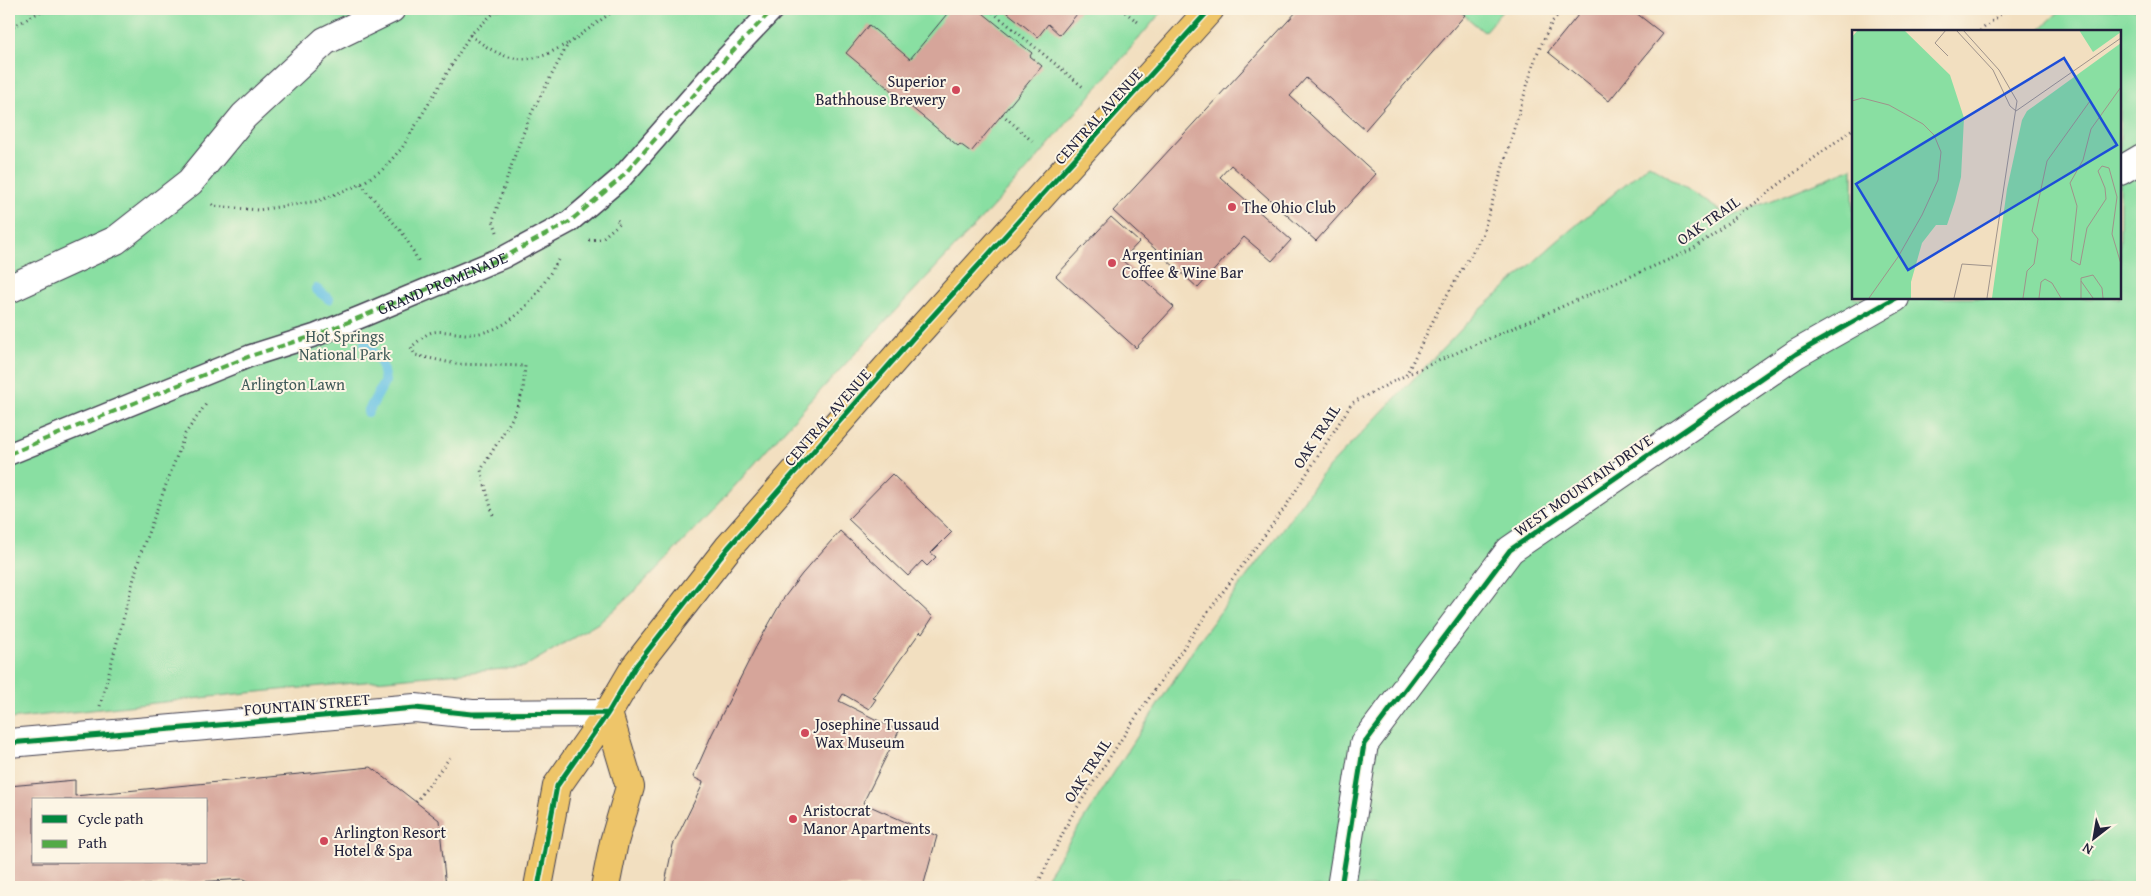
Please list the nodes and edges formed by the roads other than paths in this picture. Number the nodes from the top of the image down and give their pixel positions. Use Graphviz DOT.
graph roads {
  1 [pos="391,9"];
  2 [pos="773,9"];
  3 [pos="1210,9"];
  4 [pos="2142,158"];
  5 [pos="2121,170"];
  6 [pos="9,289"];
  7 [pos="1893,299"];
  8 [pos="9,454"];
  9 [pos="608,713"];
  10 [pos="9,743"];
  11 [pos="538,887"];
  12 [pos="605,887"];
  13 [pos="1341,887"];
  1 -- 6 [label="street"];
  2 -- 8 [label="street, GRAND PROMENADE"];
  3 -- 9 [label="main road, CENTRAL AVENUE"];
  4 -- 5 [label="street"];
  7 -- 13 [label="street, WEST MOUNTAIN DRIVE"];
  9 -- 10 [label="street, FOUNTAIN STREET"];
  9 -- 11 [label="main road, CENTRAL AVENUE"];
  9 -- 12 [label="main road"];
}
